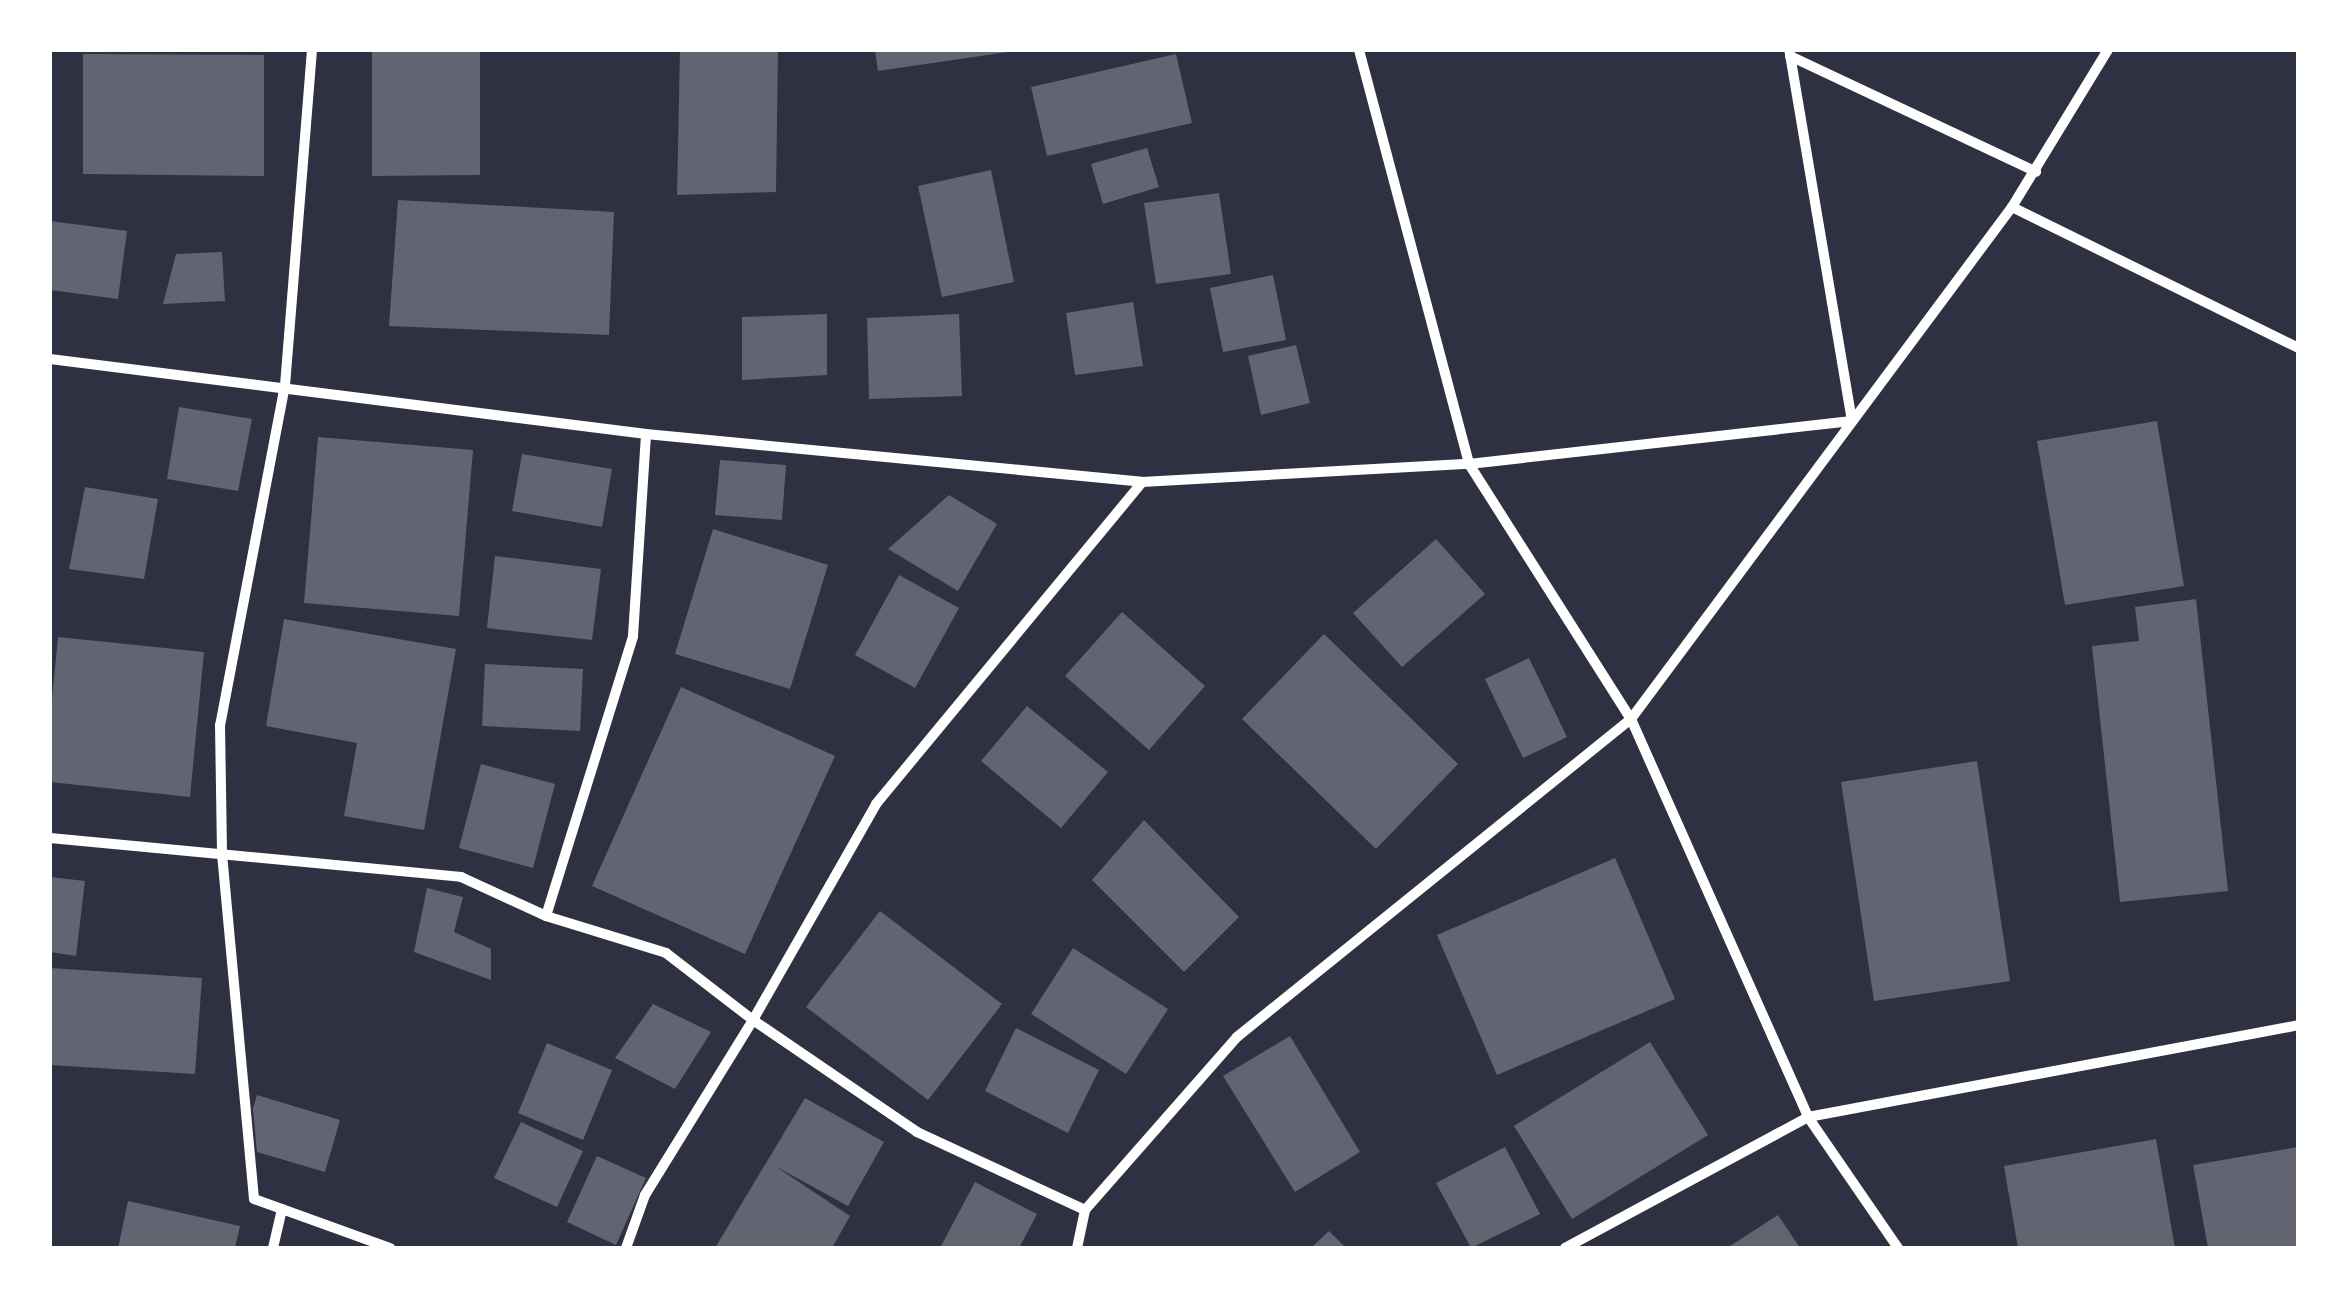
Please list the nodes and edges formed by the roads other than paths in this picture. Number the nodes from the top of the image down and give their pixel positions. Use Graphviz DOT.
graph roads {
  1 [pos="312,50"];
  2 [pos="1359,50"];
  3 [pos="2108,50"];
  4 [pos="1789,53"];
  5 [pos="2036,172"];
  6 [pos="2012,207"];
  7 [pos="2298,348"];
  8 [pos="50,359"];
  9 [pos="284,386"];
  10 [pos="1852,421"];
  11 [pos="646,434"];
  12 [pos="1469,464"];
  13 [pos="1142,482"];
  14 [pos="1631,720"];
  15 [pos="50,838"];
  16 [pos="222,854"];
  17 [pos="546,916"];
  18 [pos="753,1020"];
  19 [pos="2298,1025"];
  20 [pos="1808,1117"];
  21 [pos="282,1209"];
  22 [pos="1085,1210"];
  23 [pos="273,1248"];
  24 [pos="390,1248"];
  25 [pos="626,1248"];
  26 [pos="1078,1248"];
  27 [pos="1565,1248"];
  28 [pos="1898,1248"];
  1 -- 9 [label="street"];
  2 -- 12 [label="street"];
  3 -- 5 [label="street"];
  4 -- 5 [label="street"];
  4 -- 10 [label="street"];
  5 -- 6 [label="street"];
  6 -- 7 [label="street"];
  6 -- 10 [label="street"];
  8 -- 9 [label="street"];
  9 -- 11 [label="street"];
  9 -- 16 [label="street"];
  10 -- 12 [label="street"];
  10 -- 14 [label="street"];
  11 -- 13 [label="street"];
  11 -- 17 [label="street"];
  12 -- 13 [label="street"];
  12 -- 14 [label="street"];
  13 -- 18 [label="street"];
  14 -- 20 [label="street"];
  14 -- 22 [label="street"];
  15 -- 16 [label="street"];
  16 -- 17 [label="street"];
  16 -- 21 [label="street"];
  17 -- 18 [label="street"];
  18 -- 22 [label="street"];
  18 -- 25 [label="street"];
  19 -- 20 [label="street"];
  20 -- 27 [label="street"];
  20 -- 28 [label="street"];
  21 -- 23 [label="street"];
  21 -- 24 [label="street"];
  22 -- 26 [label="street"];
}
